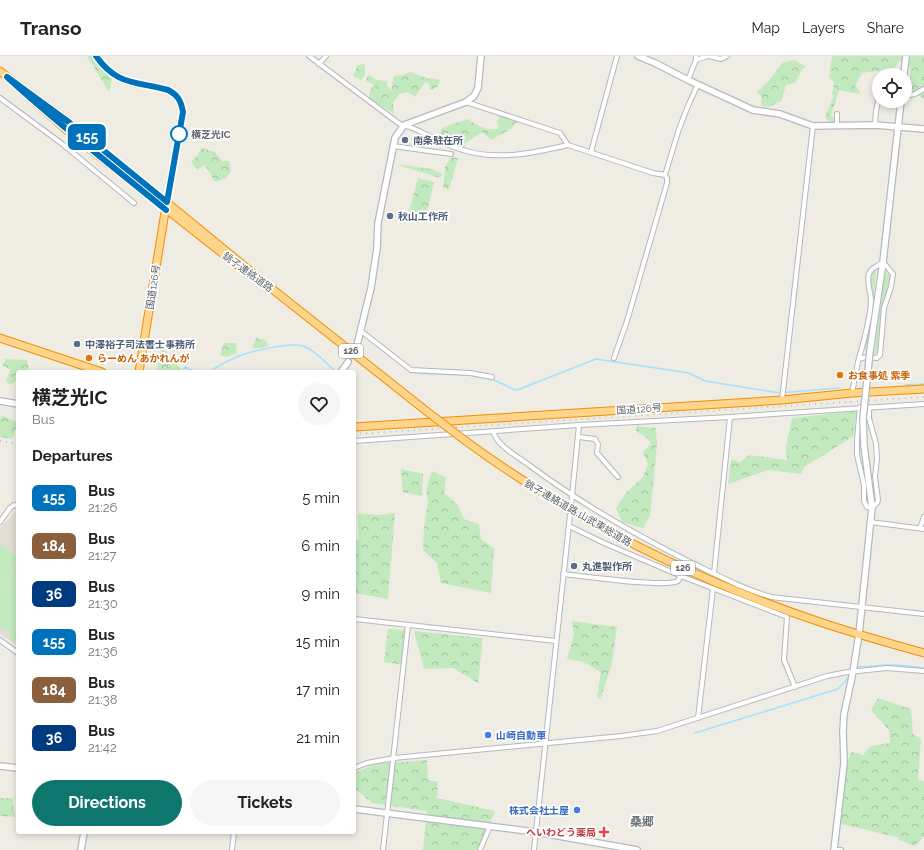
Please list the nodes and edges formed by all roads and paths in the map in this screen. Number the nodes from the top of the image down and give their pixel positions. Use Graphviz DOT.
graph roads {
  1 [pos="96,56"];
  2 [pos="309,56"];
  3 [pos="326,56"];
  4 [pos="481,56"];
  5 [pos="617,56"];
  6 [pos="638,56"];
  7 [pos="708,56"];
  8 [pos="727,56"];
  9 [pos="906,56"];
  10 [pos="696,58"];
  11 [pos="319,64"];
  12 [pos="905,68"];
  13 [pos="0,71"];
  14 [pos="7,77"];
  15 [pos="688,80"];
  16 [pos="698,84"];
  17 [pos="924,89"];
  18 [pos="912,95"];
  19 [pos="0,98"];
  20 [pos="466,102"];
  21 [pos="877,108"];
  22 [pos="900,108"];
  23 [pos="837,114"];
  24 [pos="875,125"];
  25 [pos="404,126"];
  26 [pos="813,126"];
  27 [pos="837,126"];
  28 [pos="898,126"];
  29 [pos="924,129"];
  30 [pos="568,145"];
  31 [pos="393,146"];
  32 [pos="591,152"];
  33 [pos="451,154"];
  34 [pos="665,175"];
  35 [pos="167,202"];
  36 [pos="134,203"];
  37 [pos="166,210"];
  38 [pos="883,262"];
  39 [pos="276,292"];
  40 [pos="360,331"];
  41 [pos="0,338"];
  42 [pos="356,345"];
  43 [pos="614,358"];
  44 [pos="859,358"];
  45 [pos="348,362"];
  46 [pos="96,370"];
  47 [pos="139,370"];
  48 [pos="342,370"];
  49 [pos="492,377"];
  50 [pos="924,389"];
  51 [pos="852,393"];
  52 [pos="782,395"];
  53 [pos="0,401"];
  54 [pos="16,404"];
  55 [pos="924,404"];
  56 [pos="860,407"];
  57 [pos="869,407"];
  58 [pos="730,418"];
  59 [pos="580,425"];
  60 [pos="356,427"];
  61 [pos="493,431"];
  62 [pos="579,438"];
  63 [pos="356,441"];
  64 [pos="618,477"];
  65 [pos="572,496"];
  66 [pos="16,506"];
  67 [pos="571,506"];
  68 [pos="872,508"];
  69 [pos="570,515"];
  70 [pos="924,517"];
  71 [pos="0,521"];
  72 [pos="870,522"];
  73 [pos="569,526"];
  74 [pos="922,528"];
  75 [pos="563,574"];
  76 [pos="714,574"];
  77 [pos="681,576"];
  78 [pos="713,589"];
  79 [pos="862,608"];
  80 [pos="924,614"];
  81 [pos="356,619"];
  82 [pos="408,625"];
  83 [pos="859,634"];
  84 [pos="556,641"];
  85 [pos="0,642"];
  86 [pos="16,652"];
  87 [pos="924,653"];
  88 [pos="924,671"];
  89 [pos="853,672"];
  90 [pos="795,687"];
  91 [pos="698,718"];
  92 [pos="545,743"];
  93 [pos="394,758"];
  94 [pos="0,766"];
  95 [pos="356,767"];
  96 [pos="16,768"];
  97 [pos="356,809"];
  98 [pos="387,813"];
  99 [pos="490,826"];
  100 [pos="536,832"];
  101 [pos="84,834"];
  102 [pos="234,834"];
  103 [pos="482,849"];
  104 [pos="82,850"];
  105 [pos="232,850"];
  106 [pos="383,850"];
  107 [pos="534,850"];
  108 [pos="637,850"];
  109 [pos="833,850"];
  110 [pos="842,850"];
  1 -- 35 [label="street"];
  2 -- 11 [label="street"];
  3 -- 11 [label="street"];
  4 -- 20 [label="street"];
  5 -- 32 [label="street"];
  6 -- 15 [label="street"];
  7 -- 8 [label="street"];
  7 -- 10 [label="street"];
  9 -- 12 [label="street"];
  10 -- 15 [label="street"];
  11 -- 25 [label="street"];
  13 -- 14 [label="highway, 126"];
  14 -- 35 [label="highway, 126"];
  14 -- 37 [label="highway, 126"];
  15 -- 16 [label="street"];
  16 -- 26 [label="street"];
  16 -- 34 [label="street"];
  17 -- 18 [label="street"];
  19 -- 36 [label="street"];
  20 -- 25 [label="street"];
  20 -- 30 [label="street"];
  21 -- 24 [label="street"];
  22 -- 28 [label="street"];
  23 -- 27 [label="street"];
  24 -- 27 [label="street"];
  24 -- 28 [label="street"];
  25 -- 30 [label="street"];
  25 -- 31 [label="street"];
  26 -- 27 [label="street"];
  26 -- 52 [label="street"];
  28 -- 29 [label="street"];
  28 -- 38 [label="street"];
  30 -- 32 [label="street"];
  31 -- 33 [label="street"];
  31 -- 40 [label="street"];
  32 -- 34 [label="street"];
  34 -- 43 [label="street"];
  35 -- 37 [label="highway, 国道126号"];
  35 -- 39 [label="highway, 銚子連絡道路 / 126"];
  37 -- 39 [label="highway, 銚子連絡道路 / 126"];
  37 -- 47 [label="highway, 国道126号"];
  38 -- 44 [label="street"];
  38 -- 44 [label="street"];
  38 -- 68 [label="street, bridge"];
  39 -- 83 [label="highway, 銚子連絡道路;山武東総道路 / 126, bridge"];
  40 -- 42 [label="street"];
  40 -- 49 [label="street"];
  41 -- 46 [label="highway"];
  44 -- 51 [label="street"];
  45 -- 48 [label="street"];
  50 -- 51 [label="highway, 国道126号"];
  51 -- 52 [label="highway, 国道126号"];
  52 -- 60 [label="highway, 国道126号"];
  53 -- 54 [label="street"];
  55 -- 57 [label="street"];
  56 -- 57 [label="street"];
  56 -- 58 [label="street"];
  56 -- 68 [label="street"];
  57 -- 68 [label="street"];
  58 -- 59 [label="street"];
  58 -- 76 [label="street"];
  59 -- 61 [label="street"];
  59 -- 62 [label="street"];
  61 -- 63 [label="street"];
  61 -- 65 [label="street"];
  62 -- 64 [label="street"];
  62 -- 65 [label="street"];
  65 -- 67 [label="street"];
  65 -- 76 [label="street"];
  66 -- 71 [label="street"];
  68 -- 72 [label="street"];
  69 -- 73 [label="street"];
  70 -- 74 [label="street"];
  72 -- 74 [label="street"];
  72 -- 79 [label="street"];
  73 -- 75 [label="street"];
  73 -- 77 [label="street"];
  75 -- 77 [label="street"];
  75 -- 84 [label="street"];
  76 -- 79 [label="street"];
  77 -- 78 [label="street"];
  78 -- 90 [label="street"];
  78 -- 91 [label="street"];
  79 -- 80 [label="street"];
  79 -- 83 [label="street"];
  81 -- 82 [label="street"];
  82 -- 84 [label="street"];
  82 -- 93 [label="street"];
  83 -- 87 [label="highway, 銚子連絡道路;山武東総道路 / 126"];
  83 -- 89 [label="street"];
  84 -- 92 [label="street"];
  85 -- 86 [label="street"];
  88 -- 89 [label="street"];
  89 -- 90 [label="street"];
  89 -- 109 [label="street"];
  90 -- 91 [label="street"];
  91 -- 92 [label="street"];
  92 -- 93 [label="street"];
  92 -- 100 [label="street"];
  93 -- 95 [label="street"];
  93 -- 98 [label="street"];
  94 -- 96 [label="street"];
  97 -- 98 [label="street"];
  98 -- 99 [label="street"];
  98 -- 106 [label="street"];
  99 -- 100 [label="street"];
  99 -- 103 [label="street"];
  100 -- 107 [label="street"];
  100 -- 108 [label="street"];
  101 -- 104 [label="street"];
  102 -- 105 [label="street"];
  109 -- 110 [label="street"];
}
